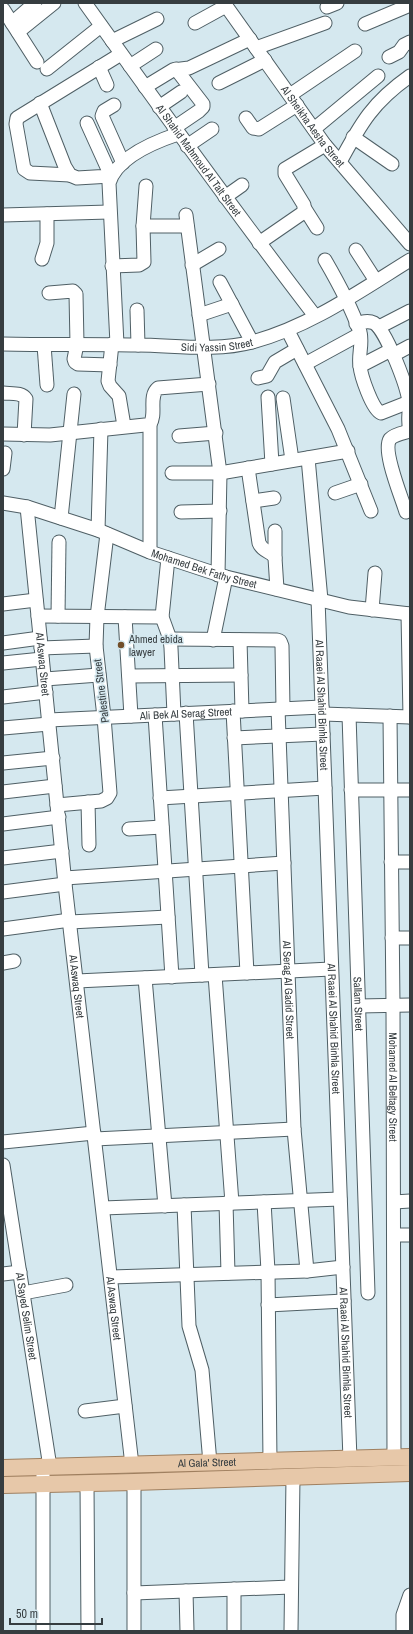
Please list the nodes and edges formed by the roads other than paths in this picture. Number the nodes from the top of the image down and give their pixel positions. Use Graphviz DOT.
graph roads {
  1 [pos="35,3"];
  2 [pos="54,3"];
  3 [pos="85,3"];
  4 [pos="225,4"];
  5 [pos="410,5"];
  6 [pos="3,9"];
  7 [pos="157,19"];
  8 [pos="195,23"];
  9 [pos="325,23"];
  10 [pos="365,24"];
  11 [pos="101,26"];
  12 [pos="15,28"];
  13 [pos="112,41"];
  14 [pos="410,42"];
  15 [pos="253,44"];
  16 [pos="156,49"];
  17 [pos="355,51"];
  18 [pos="121,54"];
  19 [pos="389,57"];
  20 [pos="265,60"];
  21 [pos="130,66"];
  22 [pos="99,67"];
  23 [pos="176,69"];
  24 [pos="378,76"];
  25 [pos="410,76"];
  26 [pos="219,83"];
  27 [pos="107,85"];
  28 [pos="145,87"];
  29 [pos="181,92"];
  30 [pos="293,100"];
  31 [pos="40,103"];
  32 [pos="114,106"];
  33 [pos="159,107"];
  34 [pos="246,118"];
  35 [pos="87,123"];
  36 [pos="212,129"];
  37 [pos="314,129"];
  38 [pos="176,131"];
  39 [pos="353,137"];
  40 [pos="325,144"];
  41 [pos="187,146"];
  42 [pos="340,162"];
  43 [pos="123,163"];
  44 [pos="392,164"];
  45 [pos="70,175"];
  46 [pos="111,176"];
  47 [pos="242,184"];
  48 [pos="146,186"];
  49 [pos="225,196"];
  50 [pos="305,208"];
  51 [pos="109,212"];
  52 [pos="47,214"];
  53 [pos="3,216"];
  54 [pos="143,226"];
  55 [pos="317,228"];
  56 [pos="259,243"];
  57 [pos="410,244"];
  58 [pos="219,249"];
  59 [pos="356,250"];
  60 [pos="42,259"];
  61 [pos="325,260"];
  62 [pos="410,260"];
  63 [pos="192,265"];
  64 [pos="112,266"];
  65 [pos="376,281"];
  66 [pos="220,282"];
  67 [pos="49,293"];
  68 [pos="347,299"];
  69 [pos="232,304"];
  70 [pos="137,310"];
  71 [pos="410,311"];
  72 [pos="199,315"];
  73 [pos="315,316"];
  74 [pos="379,327"];
  75 [pos="358,329"];
  76 [pos="288,330"];
  77 [pos="252,342"];
  78 [pos="3,344"];
  79 [pos="77,344"];
  80 [pos="114,344"];
  81 [pos="138,344"];
  82 [pos="44,345"];
  83 [pos="410,346"];
  84 [pos="202,347"];
  85 [pos="297,348"];
  86 [pos="392,352"];
  87 [pos="305,364"];
  88 [pos="110,365"];
  89 [pos="360,366"];
  90 [pos="406,373"];
  91 [pos="258,378"];
  92 [pos="209,384"];
  93 [pos="47,385"];
  94 [pos="3,393"];
  95 [pos="74,394"];
  96 [pos="268,397"];
  97 [pos="283,398"];
  98 [pos="410,406"];
  99 [pos="150,424"];
  100 [pos="124,426"];
  101 [pos="101,429"];
  102 [pos="410,431"];
  103 [pos="70,432"];
  104 [pos="216,433"];
  105 [pos="3,434"];
  106 [pos="24,435"];
  107 [pos="179,436"];
  108 [pos="348,451"];
  109 [pos="5,453"];
  110 [pos="308,458"];
  111 [pos="292,460"];
  112 [pos="272,464"];
  113 [pos="248,468"];
  114 [pos="3,469"];
  115 [pos="220,472"];
  116 [pos="172,473"];
  117 [pos="361,484"];
  118 [pos="335,493"];
  119 [pos="274,498"];
  120 [pos="253,501"];
  121 [pos="3,503"];
  122 [pos="27,507"];
  123 [pos="220,511"];
  124 [pos="182,512"];
  125 [pos="371,512"];
  126 [pos="406,512"];
  127 [pos="61,518"];
  128 [pos="275,530"];
  129 [pos="102,532"];
  130 [pos="59,542"];
  131 [pos="150,552"];
  132 [pos="168,558"];
  133 [pos="274,558"];
  134 [pos="375,573"];
  135 [pos="222,576"];
  136 [pos="277,589"];
  137 [pos="320,599"];
  138 [pos="36,600"];
  139 [pos="3,604"];
  140 [pos="372,610"];
  141 [pos="409,614"];
  142 [pos="38,616"];
  143 [pos="58,616"];
  144 [pos="97,617"];
  145 [pos="125,617"];
  146 [pos="162,617"];
  147 [pos="170,639"];
  148 [pos="213,640"];
  149 [pos="240,640"];
  150 [pos="3,643"];
  151 [pos="96,646"];
  152 [pos="41,649"];
  153 [pos="3,663"];
  154 [pos="99,675"];
  155 [pos="241,675"];
  156 [pos="129,676"];
  157 [pos="172,676"];
  158 [pos="45,685"];
  159 [pos="3,697"];
  160 [pos="281,709"];
  161 [pos="323,710"];
  162 [pos="238,711"];
  163 [pos="180,714"];
  164 [pos="155,715"];
  165 [pos="349,715"];
  166 [pos="130,716"];
  167 [pos="390,716"];
  168 [pos="104,717"];
  169 [pos="410,717"];
  170 [pos="49,722"];
  171 [pos="3,728"];
  172 [pos="323,734"];
  173 [pos="280,736"];
  174 [pos="234,738"];
  175 [pos="53,758"];
  176 [pos="3,763"];
  177 [pos="56,786"];
  178 [pos="325,788"];
  179 [pos="351,790"];
  180 [pos="391,790"];
  181 [pos="410,790"];
  182 [pos="282,791"];
  183 [pos="3,792"];
  184 [pos="237,793"];
  185 [pos="191,796"];
  186 [pos="160,798"];
  187 [pos="88,802"];
  188 [pos="58,811"];
  189 [pos="3,824"];
  190 [pos="162,827"];
  191 [pos="129,829"];
  192 [pos="89,845"];
  193 [pos="62,851"];
  194 [pos="3,858"];
  195 [pos="392,862"];
  196 [pos="410,862"];
  197 [pos="284,863"];
  198 [pos="241,866"];
  199 [pos="196,869"];
  200 [pos="165,871"];
  201 [pos="65,881"];
  202 [pos="3,892"];
  203 [pos="168,917"];
  204 [pos="70,921"];
  205 [pos="3,929"];
  206 [pos="392,938"];
  207 [pos="410,938"];
  208 [pos="331,969"];
  209 [pos="288,971"];
  210 [pos="247,973"];
  211 [pos="202,975"];
  212 [pos="215,975"];
  213 [pos="172,977"];
  214 [pos="145,978"];
  215 [pos="77,981"];
  216 [pos="393,1005"];
  217 [pos="410,1005"];
  218 [pos="359,1006"];
  219 [pos="294,1129"];
  220 [pos="227,1133"];
  221 [pos="95,1136"];
  222 [pos="158,1136"];
  223 [pos="3,1142"];
  224 [pos="3,1165"];
  225 [pos="340,1199"];
  226 [pos="301,1200"];
  227 [pos="410,1201"];
  228 [pos="264,1202"];
  229 [pos="394,1202"];
  230 [pos="229,1203"];
  231 [pos="184,1205"];
  232 [pos="165,1206"];
  233 [pos="103,1208"];
  234 [pos="410,1234"];
  235 [pos="394,1235"];
  236 [pos="343,1267"];
  237 [pos="307,1270"];
  238 [pos="268,1271"];
  239 [pos="20,1272"];
  240 [pos="228,1273"];
  241 [pos="3,1274"];
  242 [pos="186,1274"];
  243 [pos="111,1277"];
  244 [pos="66,1285"];
  245 [pos="23,1293"];
  246 [pos="368,1293"];
  247 [pos="344,1301"];
  248 [pos="268,1305"];
  249 [pos="125,1406"];
  250 [pos="85,1411"];
  251 [pos="402,1458"];
  252 [pos="350,1459"];
  253 [pos="315,1460"];
  254 [pos="270,1462"];
  255 [pos="210,1463"];
  256 [pos="132,1465"];
  257 [pos="46,1467"];
  258 [pos="3,1468"];
  259 [pos="410,1473"];
  260 [pos="316,1476"];
  261 [pos="293,1477"];
  262 [pos="134,1482"];
  263 [pos="87,1483"];
  264 [pos="3,1484"];
  265 [pos="43,1484"];
  266 [pos="291,1587"];
  267 [pos="234,1589"];
  268 [pos="186,1591"];
  269 [pos="134,1593"];
  270 [pos="410,1595"];
  271 [pos="43,1631"];
  272 [pos="88,1631"];
  273 [pos="134,1631"];
  274 [pos="186,1631"];
  275 [pos="234,1631"];
  276 [pos="291,1631"];
  277 [pos="403,1631"];
  1 -- 12 [label="street"];
  2 -- 12 [label="street"];
  3 -- 11 [label="street, Al Shahid Mahmoud Al Talt Street"];
  4 -- 8 [label="street"];
  4 -- 15 [label="street, Al Sheikha Aesha Street"];
  5 -- 10 [label="street"];
  6 -- 12 [label="street"];
  7 -- 13 [label="street"];
  9 -- 15 [label="street"];
  11 -- 12 [label="street"];
  11 -- 13 [label="street, Al Shahid Mahmoud Al Talt Street"];
  13 -- 18 [label="street, Al Shahid Mahmoud Al Talt Street"];
  14 -- 19 [label="street"];
  15 -- 20 [label="street, Al Sheikha Aesha Street"];
  15 -- 23 [label="street"];
  16 -- 21 [label="street"];
  17 -- 30 [label="street"];
  18 -- 21 [label="street, Al Shahid Mahmoud Al Talt Street"];
  18 -- 22 [label="street"];
  20 -- 26 [label="street"];
  20 -- 30 [label="street, Al Sheikha Aesha Street"];
  21 -- 28 [label="street, Al Shahid Mahmoud Al Talt Street"];
  22 -- 27 [label="street"];
  22 -- 31 [label="street"];
  23 -- 28 [label="street"];
  23 -- 38 [label="street"];
  24 -- 37 [label="street"];
  25 -- 39 [label="street"];
  28 -- 33 [label="street, Al Shahid Mahmoud Al Talt Street"];
  29 -- 33 [label="street"];
  30 -- 34 [label="street"];
  30 -- 37 [label="street, Al Sheikha Aesha Street"];
  31 -- 45 [label="street"];
  31 -- 45 [label="street"];
  32 -- 43 [label="street"];
  33 -- 38 [label="street, Al Shahid Mahmoud Al Talt Street"];
  35 -- 46 [label="street"];
  36 -- 41 [label="street"];
  37 -- 40 [label="street, Al Sheikha Aesha Street"];
  38 -- 41 [label="street, Al Shahid Mahmoud Al Talt Street"];
  38 -- 43 [label="street"];
  39 -- 42 [label="street"];
  39 -- 44 [label="street"];
  40 -- 42 [label="street, Al Sheikha Aesha Street"];
  40 -- 50 [label="street"];
  41 -- 49 [label="street, Al Shahid Mahmoud Al Talt Street"];
  42 -- 57 [label="street, Al Sheikha Aesha Street"];
  43 -- 46 [label="street"];
  45 -- 46 [label="street"];
  46 -- 51 [label="street"];
  47 -- 49 [label="street"];
  48 -- 54 [label="street"];
  49 -- 56 [label="street, Al Shahid Mahmoud Al Talt Street"];
  50 -- 55 [label="street"];
  50 -- 56 [label="street"];
  51 -- 52 [label="street"];
  51 -- 64 [label="street"];
  52 -- 53 [label="street"];
  52 -- 60 [label="street"];
  54 -- 63 [label="street"];
  54 -- 64 [label="street"];
  56 -- 73 [label="street, Al Shahid Mahmoud Al Talt Street"];
  58 -- 63 [label="street"];
  59 -- 65 [label="street"];
  61 -- 68 [label="street"];
  62 -- 65 [label="street, Sidi Yassin Street"];
  63 -- 72 [label="street"];
  64 -- 80 [label="street"];
  65 -- 68 [label="street, Sidi Yassin Street"];
  66 -- 69 [label="street"];
  67 -- 79 [label="street"];
  68 -- 73 [label="street, Sidi Yassin Street"];
  68 -- 75 [label="street"];
  69 -- 72 [label="street"];
  69 -- 77 [label="street"];
  70 -- 81 [label="street"];
  71 -- 74 [label="street"];
  72 -- 84 [label="street"];
  73 -- 76 [label="street, Sidi Yassin Street"];
  74 -- 75 [label="street"];
  74 -- 86 [label="street"];
  75 -- 87 [label="street"];
  75 -- 89 [label="street"];
  76 -- 77 [label="street, Sidi Yassin Street"];
  76 -- 85 [label="street"];
  77 -- 84 [label="street, Sidi Yassin Street"];
  78 -- 82 [label="street, Sidi Yassin Street"];
  79 -- 80 [label="street, Sidi Yassin Street"];
  79 -- 82 [label="street, Sidi Yassin Street"];
  79 -- 88 [label="street"];
  80 -- 81 [label="street, Sidi Yassin Street"];
  80 -- 88 [label="street"];
  81 -- 84 [label="street, Sidi Yassin Street"];
  82 -- 93 [label="street"];
  83 -- 86 [label="street"];
  84 -- 92 [label="street"];
  85 -- 87 [label="street"];
  85 -- 91 [label="street"];
  86 -- 89 [label="street"];
  86 -- 90 [label="street"];
  87 -- 108 [label="street"];
  88 -- 100 [label="street"];
  89 -- 98 [label="street"];
  90 -- 98 [label="street"];
  92 -- 99 [label="street"];
  92 -- 104 [label="street"];
  94 -- 106 [label="street"];
  95 -- 103 [label="street"];
  96 -- 112 [label="street"];
  97 -- 111 [label="street"];
  98 -- 102 [label="street"];
  99 -- 100 [label="street"];
  99 -- 131 [label="street"];
  100 -- 101 [label="street"];
  101 -- 103 [label="street"];
  101 -- 129 [label="street, Palestine Street"];
  102 -- 126 [label="street"];
  103 -- 106 [label="street"];
  103 -- 127 [label="street"];
  104 -- 107 [label="street"];
  104 -- 115 [label="street"];
  105 -- 106 [label="street"];
  108 -- 110 [label="street"];
  108 -- 117 [label="street"];
  109 -- 114 [label="street"];
  110 -- 111 [label="street"];
  110 -- 137 [label="street, Al Raaei Al Shahid Binhla Street"];
  111 -- 112 [label="street"];
  112 -- 113 [label="street"];
  113 -- 115 [label="street"];
  113 -- 120 [label="street"];
  115 -- 116 [label="street"];
  115 -- 123 [label="street"];
  117 -- 118 [label="street"];
  117 -- 125 [label="street"];
  119 -- 120 [label="street"];
  120 -- 133 [label="street"];
  121 -- 122 [label="street, Mohamed Bek Fathy Street"];
  122 -- 127 [label="street, Mohamed Bek Fathy Street"];
  122 -- 138 [label="street, Al Aswaq Street"];
  123 -- 124 [label="street"];
  123 -- 135 [label="street"];
  127 -- 129 [label="street, Mohamed Bek Fathy Street"];
  128 -- 133 [label="street"];
  129 -- 131 [label="street, Mohamed Bek Fathy Street"];
  129 -- 144 [label="street, Palestine Street"];
  130 -- 143 [label="street"];
  131 -- 132 [label="street, Mohamed Bek Fathy Street"];
  132 -- 135 [label="street, Mohamed Bek Fathy Street"];
  132 -- 146 [label="street"];
  133 -- 136 [label="street"];
  134 -- 140 [label="street"];
  135 -- 136 [label="street, Mohamed Bek Fathy Street"];
  135 -- 148 [label="street"];
  136 -- 137 [label="street, Mohamed Bek Fathy Street"];
  137 -- 140 [label="street, Mohamed Bek Fathy Street"];
  137 -- 161 [label="street, Al Raaei Al Shahid Binhla Street"];
  138 -- 139 [label="street"];
  138 -- 142 [label="street, Al Aswaq Street"];
  140 -- 141 [label="street, Mohamed Bek Fathy Street"];
  141 -- 169 [label="street"];
  142 -- 143 [label="street"];
  142 -- 152 [label="street, Al Aswaq Street"];
  143 -- 144 [label="street"];
  144 -- 145 [label="street"];
  144 -- 151 [label="street, Palestine Street"];
  145 -- 146 [label="street"];
  145 -- 156 [label="street"];
  146 -- 147 [label="street"];
  147 -- 148 [label="street"];
  147 -- 157 [label="street"];
  148 -- 149 [label="street"];
  149 -- 155 [label="street"];
  149 -- 160 [label="street, Al Serag Al Gadid Street"];
  150 -- 152 [label="street"];
  151 -- 152 [label="street"];
  151 -- 154 [label="street, Palestine Street"];
  152 -- 153 [label="street"];
  152 -- 158 [label="street, Al Aswaq Street"];
  154 -- 158 [label="street"];
  154 -- 168 [label="street, Palestine Street"];
  155 -- 157 [label="street"];
  155 -- 162 [label="street"];
  156 -- 157 [label="street"];
  156 -- 166 [label="street"];
  157 -- 163 [label="street"];
  158 -- 159 [label="street"];
  158 -- 170 [label="street, Al Aswaq Street"];
  160 -- 161 [label="street, Ali Bek Al Serag Street"];
  160 -- 162 [label="street, Ali Bek Al Serag Street"];
  160 -- 173 [label="street, Al Serag Al Gadid Street"];
  161 -- 165 [label="street, Ali Bek Al Serag Street"];
  161 -- 172 [label="street, Al Raaei Al Shahid Binhla Street"];
  162 -- 163 [label="street, Ali Bek Al Serag Street"];
  162 -- 174 [label="street"];
  163 -- 164 [label="street, Ali Bek Al Serag Street"];
  163 -- 185 [label="street"];
  164 -- 166 [label="street, Ali Bek Al Serag Street"];
  164 -- 186 [label="street"];
  165 -- 167 [label="street, Ali Bek Al Serag Street"];
  165 -- 179 [label="street, Sallam Street"];
  166 -- 168 [label="street, Ali Bek Al Serag Street"];
  167 -- 169 [label="street, Ali Bek Al Serag Street"];
  167 -- 180 [label="street, Mohamed Al Beltagy Street"];
  168 -- 170 [label="street, Ali Bek Al Serag Street"];
  168 -- 187 [label="street, Palestine Street"];
  170 -- 171 [label="street, Ali Bek Al Serag Street"];
  170 -- 175 [label="street, Al Aswaq Street"];
  172 -- 173 [label="street"];
  172 -- 178 [label="street, Al Raaei Al Shahid Binhla Street"];
  173 -- 174 [label="street"];
  173 -- 182 [label="street, Al Serag Al Gadid Street"];
  174 -- 184 [label="street"];
  175 -- 176 [label="street"];
  175 -- 177 [label="street, Al Aswaq Street"];
  177 -- 183 [label="street"];
  177 -- 188 [label="street, Al Aswaq Street"];
  178 -- 182 [label="street"];
  178 -- 208 [label="street, Al Raaei Al Shahid Binhla Street"];
  179 -- 180 [label="street"];
  179 -- 218 [label="street, Sallam Street"];
  180 -- 181 [label="street"];
  180 -- 195 [label="street, Mohamed Al Beltagy Street"];
  182 -- 184 [label="street"];
  182 -- 197 [label="street, Al Serag Al Gadid Street"];
  184 -- 185 [label="street"];
  184 -- 198 [label="street"];
  185 -- 186 [label="street"];
  185 -- 199 [label="street"];
  186 -- 190 [label="street"];
  187 -- 188 [label="street, Palestine Street"];
  187 -- 192 [label="street"];
  188 -- 189 [label="street, Palestine Street"];
  188 -- 193 [label="street, Al Aswaq Street"];
  190 -- 191 [label="street"];
  190 -- 200 [label="street"];
  193 -- 194 [label="street"];
  193 -- 201 [label="street, Al Aswaq Street"];
  195 -- 196 [label="street"];
  195 -- 206 [label="street, Mohamed Al Beltagy Street"];
  197 -- 198 [label="street"];
  197 -- 209 [label="street, Al Serag Al Gadid Street"];
  198 -- 199 [label="street"];
  198 -- 210 [label="street"];
  199 -- 200 [label="street"];
  199 -- 211 [label="street"];
  200 -- 201 [label="street"];
  200 -- 203 [label="street"];
  201 -- 202 [label="street"];
  201 -- 204 [label="street, Al Aswaq Street"];
  203 -- 204 [label="street"];
  203 -- 213 [label="street"];
  204 -- 205 [label="street"];
  204 -- 215 [label="street, Al Aswaq Street"];
  206 -- 207 [label="street"];
  206 -- 216 [label="street, Mohamed Al Beltagy Street"];
  208 -- 209 [label="street"];
  208 -- 225 [label="street, Al Raaei Al Shahid Binhla Street"];
  209 -- 210 [label="street"];
  209 -- 219 [label="street, Al Serag Al Gadid Street"];
  210 -- 212 [label="street"];
  211 -- 212 [label="street"];
  211 -- 213 [label="street"];
  212 -- 220 [label="street"];
  213 -- 214 [label="street"];
  214 -- 215 [label="street"];
  214 -- 222 [label="street"];
  215 -- 221 [label="street, Al Aswaq Street"];
  216 -- 217 [label="street"];
  216 -- 218 [label="street"];
  216 -- 229 [label="street, Mohamed Al Beltagy Street"];
  218 -- 246 [label="street, Sallam Street"];
  219 -- 220 [label="street"];
  219 -- 226 [label="street, Al Serag Al Gadid Street"];
  220 -- 222 [label="street"];
  220 -- 230 [label="street"];
  221 -- 222 [label="street"];
  221 -- 223 [label="street"];
  221 -- 233 [label="street, Al Aswaq Street"];
  222 -- 232 [label="street"];
  224 -- 239 [label="street, Al Sayed Selim Street"];
  225 -- 226 [label="street"];
  225 -- 236 [label="street, Al Raaei Al Shahid Binhla Street"];
  226 -- 228 [label="street"];
  226 -- 237 [label="street, Al Serag Al Gadid Street"];
  227 -- 229 [label="street"];
  228 -- 230 [label="street"];
  228 -- 238 [label="street"];
  229 -- 235 [label="street, Mohamed Al Beltagy Street"];
  230 -- 231 [label="street"];
  230 -- 240 [label="street"];
  231 -- 232 [label="street"];
  231 -- 242 [label="street"];
  232 -- 233 [label="street"];
  233 -- 243 [label="street, Al Aswaq Street"];
  234 -- 235 [label="street"];
  235 -- 251 [label="street, Mohamed Al Beltagy Street"];
  236 -- 237 [label="street"];
  236 -- 247 [label="street, Al Raaei Al Shahid Binhla Street"];
  237 -- 238 [label="street"];
  238 -- 240 [label="street"];
  238 -- 248 [label="street"];
  239 -- 241 [label="street"];
  239 -- 245 [label="street, Al Sayed Selim Street"];
  240 -- 242 [label="street"];
  242 -- 243 [label="street"];
  242 -- 255 [label="street"];
  243 -- 249 [label="street, Al Aswaq Street"];
  244 -- 245 [label="street"];
  245 -- 257 [label="street, Al Sayed Selim Street"];
  247 -- 248 [label="street"];
  247 -- 252 [label="street, Al Raaei Al Shahid Binhla Street"];
  248 -- 254 [label="street"];
  249 -- 250 [label="street"];
  249 -- 256 [label="street, Al Aswaq Street"];
  251 -- 252 [label="main road, Al Gala' Street"];
  252 -- 253 [label="main road, Al Gala' Street"];
  253 -- 254 [label="main road, Al Gala' Street"];
  253 -- 260 [label="main road"];
  254 -- 255 [label="main road, Al Gala' Street"];
  255 -- 256 [label="main road, Al Gala' Street"];
  256 -- 257 [label="main road, Al Gala' Street"];
  257 -- 258 [label="main road, Al Gala' Street"];
  257 -- 265 [label="street, Al Sayed Selim Street"];
  259 -- 260 [label="main road, Al Gala' Street"];
  260 -- 261 [label="main road, Al Gala' Street"];
  261 -- 262 [label="main road, Al Gala' Street"];
  261 -- 266 [label="street"];
  262 -- 263 [label="main road, Al Gala' Street"];
  262 -- 269 [label="street"];
  263 -- 265 [label="main road, Al Gala' Street"];
  263 -- 272 [label="street"];
  264 -- 265 [label="main road, Al Gala' Street"];
  265 -- 271 [label="street, Al Sayed Selim Street"];
  266 -- 267 [label="street"];
  266 -- 276 [label="street"];
  267 -- 268 [label="street"];
  267 -- 275 [label="street"];
  268 -- 269 [label="street"];
  268 -- 274 [label="street"];
  269 -- 273 [label="street"];
  270 -- 277 [label="street"];
}
